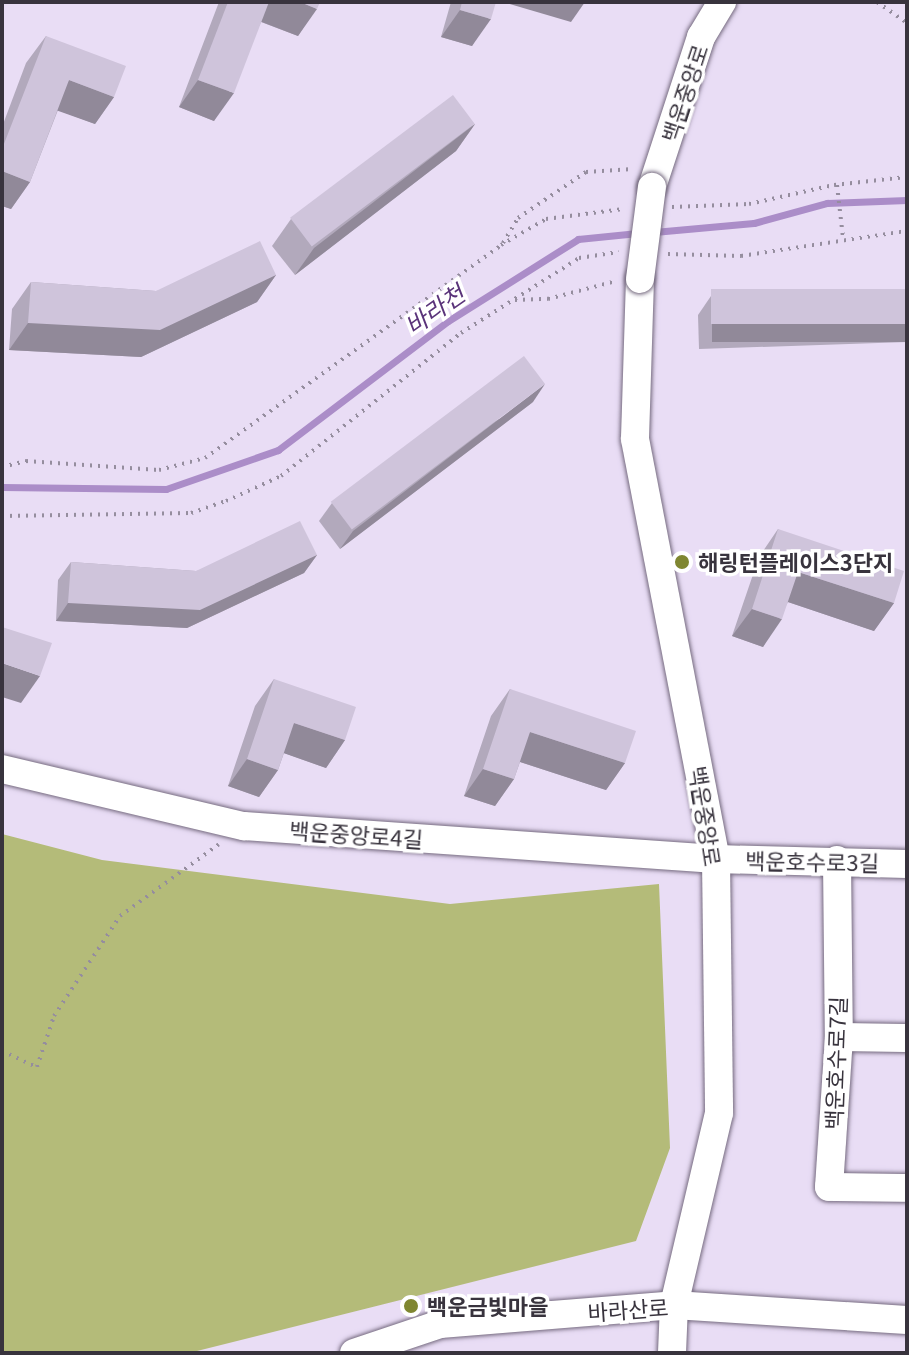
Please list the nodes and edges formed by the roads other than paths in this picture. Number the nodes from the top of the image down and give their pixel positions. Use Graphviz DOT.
graph roads {
  1 [pos="722,2"];
  2 [pos="2,769"];
  3 [pos="716,859"];
  4 [pos="837,860"];
  5 [pos="907,864"];
  6 [pos="839,1037"];
  7 [pos="907,1038"];
  8 [pos="907,1188"];
  9 [pos="674,1305"];
  10 [pos="907,1320"];
  11 [pos="354,1353"];
  12 [pos="672,1353"];
  1 -- 3 [label="street, 백운중앙로, bridge"];
  2 -- 3 [label="street, 백운중앙로4길"];
  3 -- 4 [label="street, 백운호수로3길"];
  3 -- 9 [label="street, 백운중앙로"];
  4 -- 5 [label="street, 백운호수로3길"];
  4 -- 6 [label="street, 백운호수로7길"];
  6 -- 7 [label="street"];
  6 -- 8 [label="street, 백운호수로7길"];
  9 -- 10 [label="street, 바라산로"];
  9 -- 11 [label="street, 바라산로"];
  9 -- 12 [label="street, 백운중앙로"];
}
